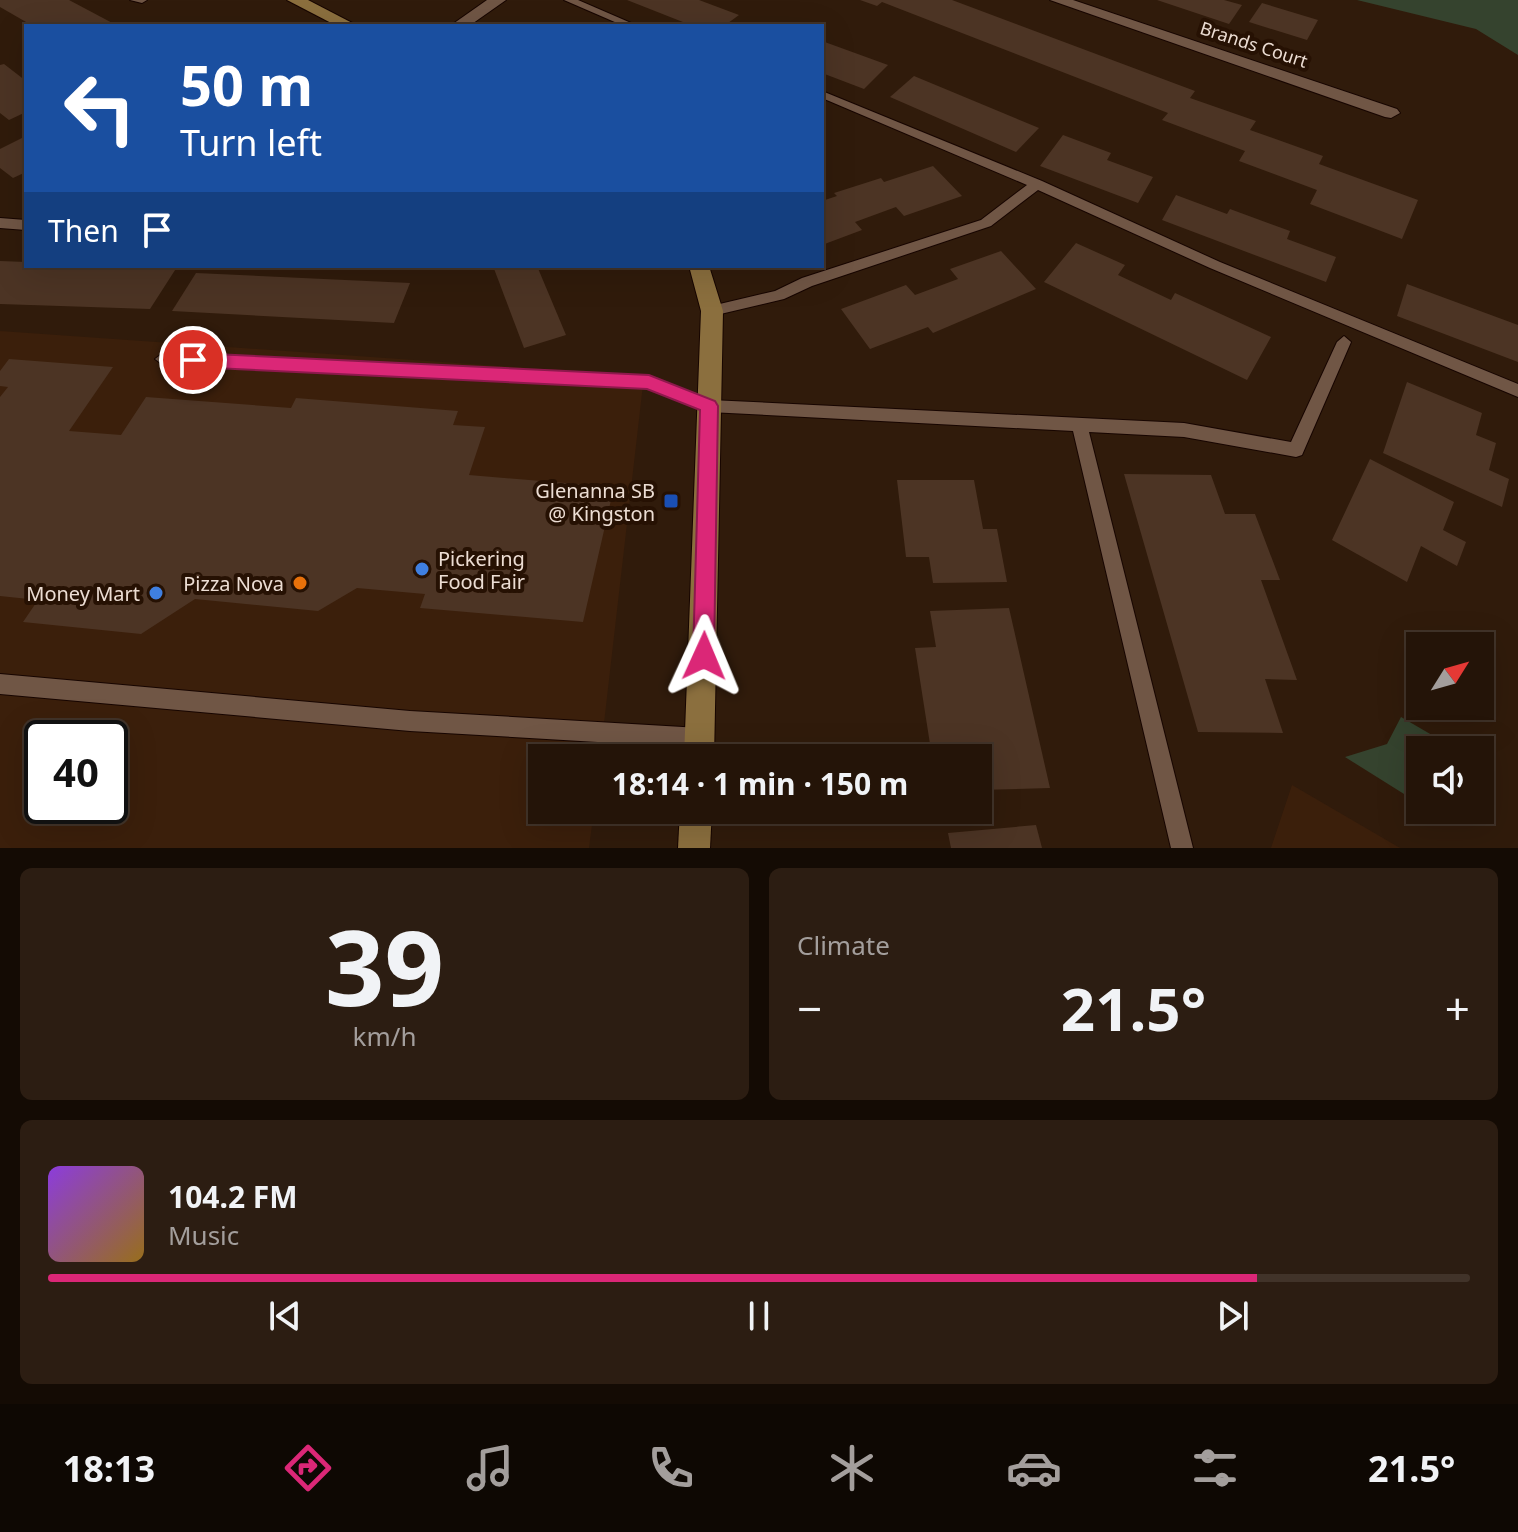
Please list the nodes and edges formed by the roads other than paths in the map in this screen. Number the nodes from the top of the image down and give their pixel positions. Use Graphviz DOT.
graph roads {
  1 [pos="135,0"];
  2 [pos="142,0"];
  3 [pos="295,0"];
  4 [pos="498,0"];
  5 [pos="569,0"];
  6 [pos="1058,0"];
  7 [pos="346,24"];
  8 [pos="461,24"];
  9 [pos="628,24"];
  10 [pos="824,95"];
  11 [pos="1391,113"];
  12 [pos="1037,184"];
  13 [pos="0,223"];
  14 [pos="24,225"];
  15 [pos="700,268"];
  16 [pos="712,311"];
  17 [pos="1344,342"];
  18 [pos="163,359"];
  19 [pos="1518,391"];
  20 [pos="709,406"];
  21 [pos="1079,424"];
  22 [pos="0,684"];
  23 [pos="656,744"];
  24 [pos="699,744"];
  25 [pos="695,824"];
  26 [pos="694,848"];
  27 [pos="1182,848"];
  1 -- 2 [label="lane"];
  3 -- 7 [label="street"];
  4 -- 8 [label="street"];
  5 -- 9 [label="lane"];
  6 -- 11 [label="street, Brands Court"];
  10 -- 12 [label="lane"];
  12 -- 16 [label="lane"];
  12 -- 19 [label="lane"];
  13 -- 14 [label="lane"];
  15 -- 16 [label="street"];
  16 -- 20 [label="street"];
  17 -- 21 [label="lane"];
  18 -- 20 [label="lane"];
  20 -- 21 [label="lane"];
  20 -- 24 [label="street"];
  21 -- 27 [label="lane"];
  22 -- 23 [label="lane"];
  25 -- 26 [label="street"];
}
